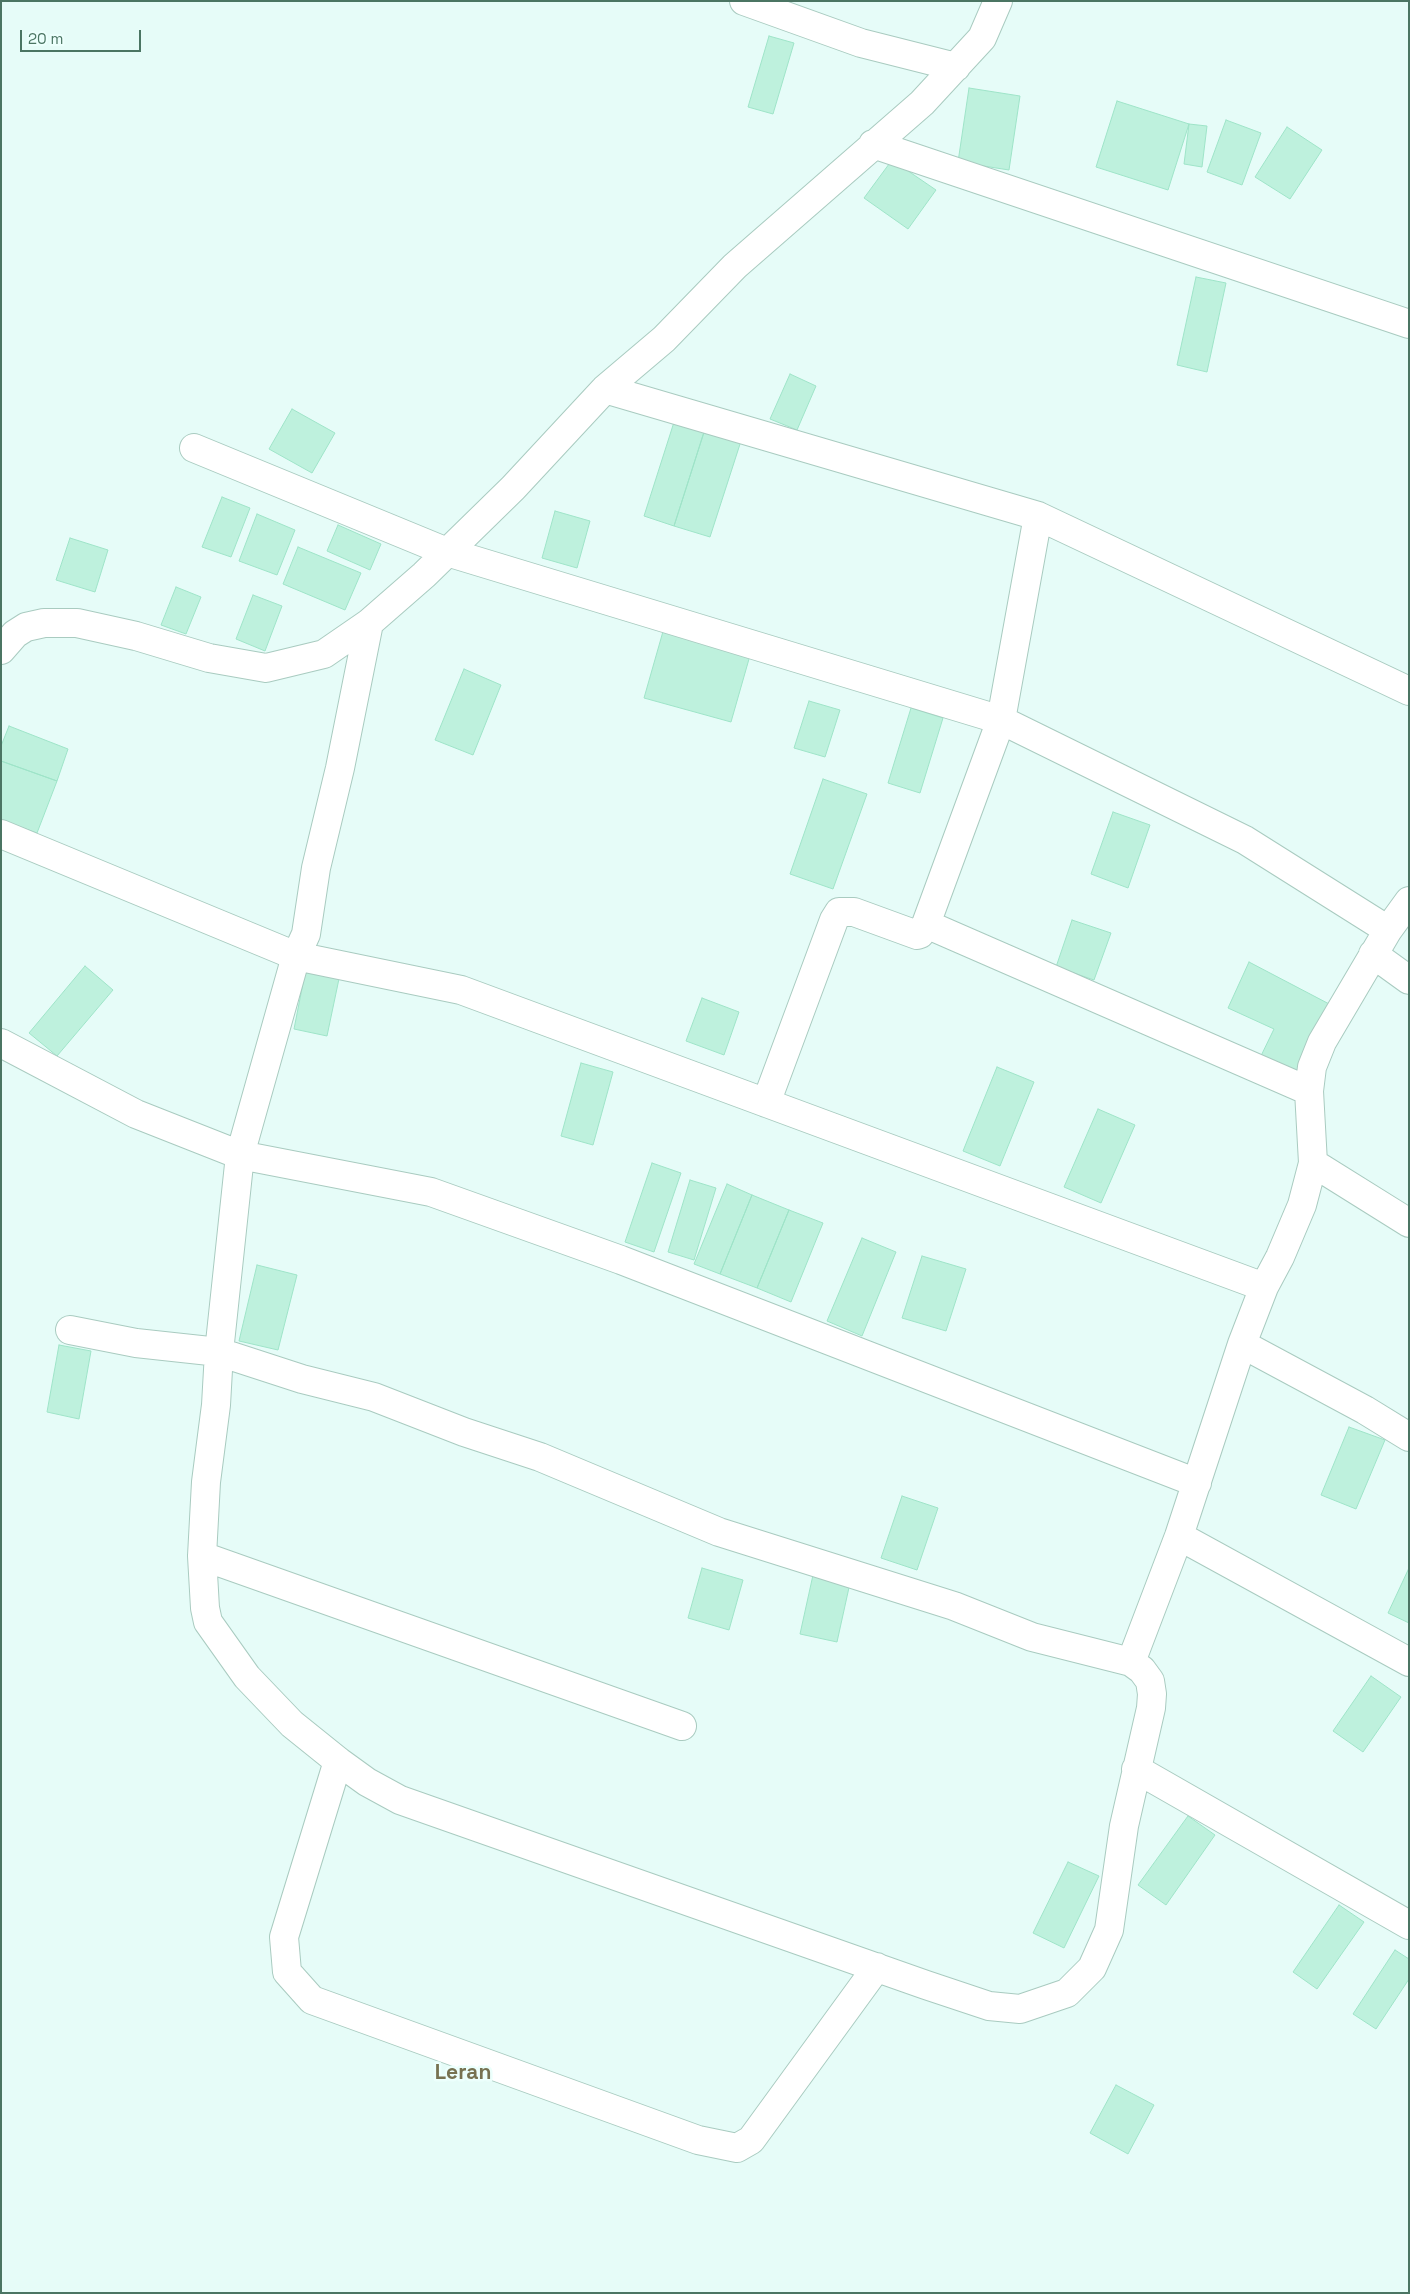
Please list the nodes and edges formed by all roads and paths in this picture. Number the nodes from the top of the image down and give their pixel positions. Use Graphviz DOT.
graph roads {
  1 [pos="744,1"];
  2 [pos="998,1"];
  3 [pos="956,66"];
  4 [pos="873,144"];
  5 [pos="1409,324"];
  6 [pos="605,389"];
  7 [pos="194,448"];
  8 [pos="1038,516"];
  9 [pos="447,552"];
  10 [pos="369,623"];
  11 [pos="1,650"];
  12 [pos="1409,691"];
  13 [pos="1001,720"];
  14 [pos="1,834"];
  15 [pos="1409,901"];
  16 [pos="926,924"];
  17 [pos="1388,930"];
  18 [pos="1373,954"];
  19 [pos="296,956"];
  20 [pos="1409,980"];
  21 [pos="1,1043"];
  22 [pos="1310,1091"];
  23 [pos="766,1103"];
  24 [pos="240,1155"];
  25 [pos="1313,1163"];
  26 [pos="1409,1223"];
  27 [pos="1264,1287"];
  28 [pos="70,1330"];
  29 [pos="1242,1344"];
  30 [pos="219,1352"];
  31 [pos="1409,1437"];
  32 [pos="1196,1484"];
  33 [pos="1180,1536"];
  34 [pos="202,1556"];
  35 [pos="1131,1662"];
  36 [pos="1409,1662"];
  37 [pos="682,1726"];
  38 [pos="338,1761"];
  39 [pos="1136,1769"];
  40 [pos="1409,1924"];
  41 [pos="877,1967"];
  1 -- 3 [label="street"];
  2 -- 3 [label="street"];
  3 -- 4 [label="street"];
  4 -- 5 [label="street"];
  4 -- 6 [label="street"];
  6 -- 8 [label="street"];
  6 -- 9 [label="street"];
  7 -- 9 [label="street"];
  8 -- 12 [label="street"];
  8 -- 13 [label="street"];
  9 -- 10 [label="street"];
  9 -- 13 [label="street"];
  10 -- 11 [label="street"];
  10 -- 19 [label="street"];
  13 -- 16 [label="street"];
  13 -- 17 [label="street"];
  14 -- 19 [label="street"];
  15 -- 17 [label="street"];
  16 -- 22 [label="street"];
  16 -- 23 [label="street"];
  17 -- 18 [label="street"];
  18 -- 20 [label="street"];
  18 -- 22 [label="street"];
  19 -- 23 [label="street"];
  19 -- 24 [label="street"];
  21 -- 24 [label="street"];
  22 -- 25 [label="street"];
  23 -- 27 [label="street"];
  24 -- 30 [label="street"];
  24 -- 32 [label="street"];
  25 -- 26 [label="street"];
  25 -- 27 [label="street"];
  27 -- 29 [label="street"];
  28 -- 30 [label="street"];
  29 -- 31 [label="street"];
  29 -- 32 [label="street"];
  30 -- 34 [label="street"];
  30 -- 35 [label="street"];
  32 -- 33 [label="street"];
  33 -- 35 [label="street"];
  33 -- 36 [label="street"];
  34 -- 37 [label="street"];
  34 -- 38 [label="street"];
  35 -- 39 [label="street"];
  38 -- 41 [label="street"];
  38 -- 41 [label="street"];
  39 -- 40 [label="street"];
  39 -- 41 [label="street"];
}
